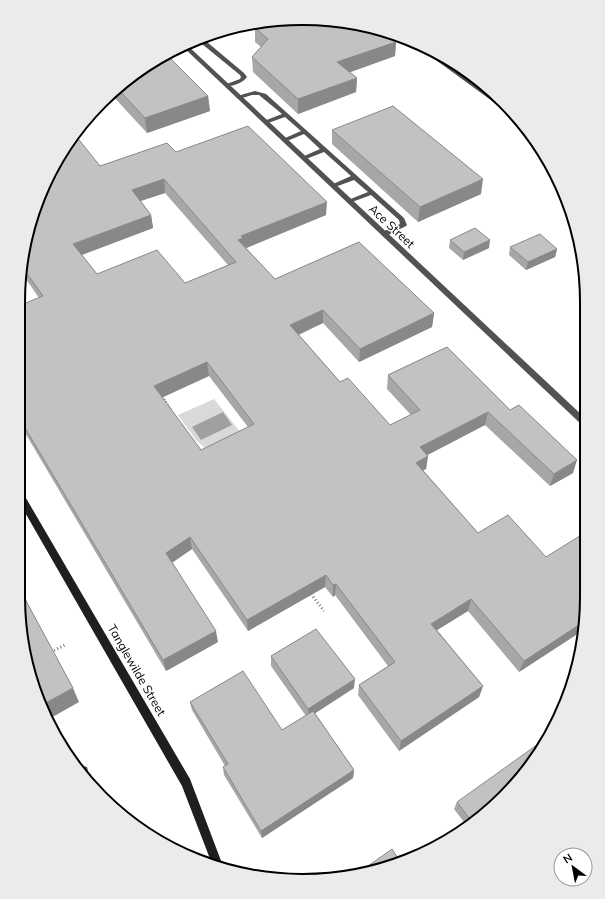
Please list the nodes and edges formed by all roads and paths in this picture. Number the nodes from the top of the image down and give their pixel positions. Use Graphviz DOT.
graph roads {
  1 [pos="204,43"];
  2 [pos="189,50"];
  3 [pos="446,65"];
  4 [pos="227,85"];
  5 [pos="481,91"];
  6 [pos="239,97"];
  7 [pos="286,115"];
  8 [pos="266,122"];
  9 [pos="305,132"];
  10 [pos="285,140"];
  11 [pos="325,149"];
  12 [pos="304,158"];
  13 [pos="355,177"];
  14 [pos="333,186"];
  15 [pos="372,192"];
  16 [pos="350,202"];
  17 [pos="384,234"];
  18 [pos="156,388"];
  19 [pos="173,412"];
  20 [pos="580,418"];
  21 [pos="25,504"];
  22 [pos="309,592"];
  23 [pos="324,611"];
  24 [pos="65,645"];
  25 [pos="47,654"];
  26 [pos="216,860"];
  1 -- 4 [label="street"];
  2 -- 4 [label="street, Ace Street"];
  3 -- 5 [label="street"];
  4 -- 6 [label="street, Ace Street"];
  6 -- 7 [label="street"];
  6 -- 8 [label="street, Ace Street"];
  7 -- 8 [label="street"];
  7 -- 9 [label="street"];
  8 -- 10 [label="street, Ace Street"];
  9 -- 10 [label="street"];
  9 -- 11 [label="street"];
  10 -- 12 [label="street, Ace Street"];
  11 -- 12 [label="street"];
  11 -- 13 [label="street"];
  12 -- 14 [label="street, Ace Street"];
  13 -- 14 [label="street"];
  13 -- 15 [label="street"];
  14 -- 16 [label="street, Ace Street"];
  15 -- 16 [label="street"];
  15 -- 17 [label="street"];
  16 -- 17 [label="street, Ace Street"];
  17 -- 20 [label="street, Ace Street"];
  18 -- 19 [label="path"];
  21 -- 26 [label="street, Tanglewilde Street"];
  22 -- 23 [label="path"];
  24 -- 25 [label="path"];
}
